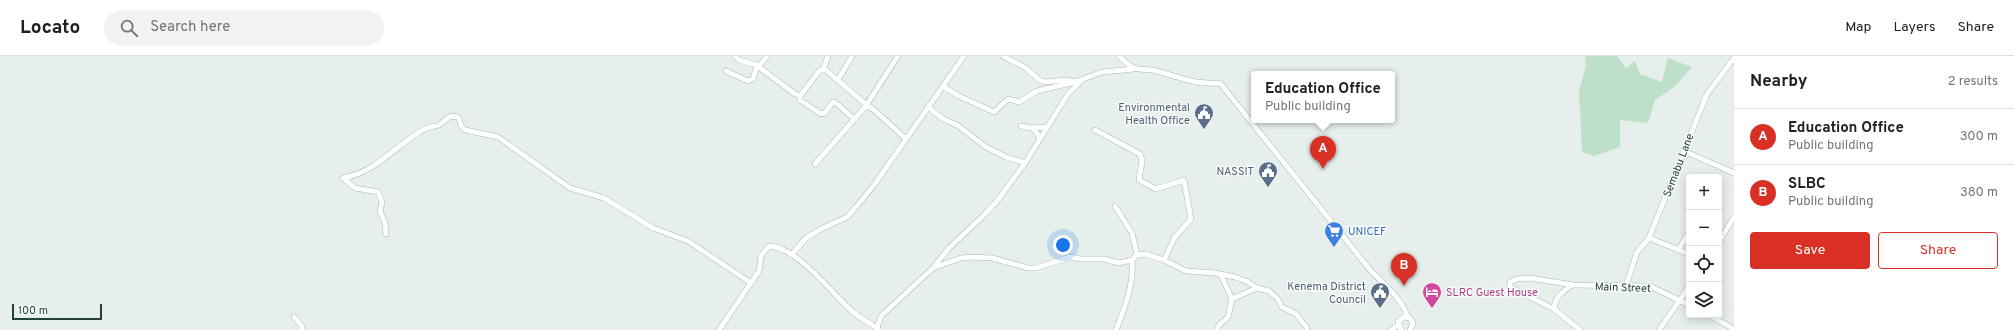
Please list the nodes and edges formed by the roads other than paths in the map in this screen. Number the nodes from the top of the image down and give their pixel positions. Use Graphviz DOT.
graph roads {
  1 [pos="735,56"];
  2 [pos="767,56"];
  3 [pos="828,56"];
  4 [pos="852,56"];
  5 [pos="898,56"];
  6 [pos="964,56"];
  7 [pos="1003,56"];
  8 [pos="1119,56"];
  9 [pos="1734,58"];
  10 [pos="759,66"];
  11 [pos="1135,69"];
  12 [pos="823,70"];
  13 [pos="726,71"];
  14 [pos="1083,79"];
  15 [pos="838,80"];
  16 [pos="1075,82"];
  17 [pos="944,87"];
  18 [pos="800,96"];
  19 [pos="868,106"];
  20 [pos="928,107"];
  21 [pos="854,120"];
  22 [pos="1251,122"];
  23 [pos="1252,123"];
  24 [pos="1021,126"];
  25 [pos="1047,127"];
  26 [pos="1033,128"];
  27 [pos="1095,130"];
  28 [pos="905,138"];
  29 [pos="1040,138"];
  30 [pos="1684,151"];
  31 [pos="1025,162"];
  32 [pos="815,164"];
  33 [pos="1734,173"];
  34 [pos="1115,206"];
  35 [pos="1734,217"];
  36 [pos="386,234"];
  37 [pos="1686,237"];
  38 [pos="1722,237"];
  39 [pos="1649,238"];
  40 [pos="1679,249"];
  41 [pos="1686,252"];
  42 [pos="792,254"];
  43 [pos="1137,255"];
  44 [pos="1132,260"];
  45 [pos="1164,260"];
  46 [pos="933,268"];
  47 [pos="1221,275"];
  48 [pos="751,283"];
  49 [pos="1573,285"];
  50 [pos="1626,286"];
  51 [pos="1257,288"];
  52 [pos="1686,291"];
  53 [pos="1232,299"];
  54 [pos="1679,300"];
  55 [pos="1686,304"];
  56 [pos="1554,309"];
  57 [pos="1407,317"];
  58 [pos="294,318"];
  59 [pos="1714,318"];
  60 [pos="1308,328"];
  61 [pos="1400,328"];
  62 [pos="1411,328"];
  63 [pos="878,329"];
  64 [pos="1734,329"];
  65 [pos="302,330"];
  66 [pos="719,330"];
  67 [pos="1116,330"];
  68 [pos="1217,330"];
  69 [pos="1390,330"];
  70 [pos="1417,330"];
  71 [pos="1580,330"];
  72 [pos="1659,330"];
  1 -- 10 [label="street"];
  2 -- 10 [label="street"];
  3 -- 12 [label="street"];
  4 -- 15 [label="street"];
  5 -- 19 [label="street"];
  6 -- 17 [label="street"];
  7 -- 16 [label="street"];
  8 -- 11 [label="street"];
  9 -- 30 [label="street, Semabu Lane"];
  10 -- 13 [label="street"];
  10 -- 18 [label="street"];
  11 -- 14 [label="street"];
  11 -- 22 [label="street"];
  12 -- 15 [label="street"];
  12 -- 18 [label="street"];
  14 -- 16 [label="street"];
  14 -- 25 [label="street"];
  15 -- 19 [label="street"];
  16 -- 17 [label="street"];
  17 -- 20 [label="street"];
  18 -- 21 [label="street"];
  19 -- 21 [label="street"];
  19 -- 28 [label="street"];
  20 -- 28 [label="street"];
  20 -- 31 [label="street"];
  21 -- 32 [label="street"];
  23 -- 57 [label="street"];
  24 -- 26 [label="street"];
  25 -- 26 [label="street"];
  25 -- 29 [label="street"];
  26 -- 29 [label="street"];
  27 -- 45 [label="street"];
  28 -- 42 [label="street"];
  29 -- 31 [label="street"];
  30 -- 33 [label="street"];
  30 -- 39 [label="street, Semabu Lane"];
  31 -- 46 [label="street"];
  34 -- 43 [label="street"];
  35 -- 38 [label="street"];
  36 -- 48 [label="street"];
  37 -- 40 [label="street"];
  39 -- 40 [label="street"];
  39 -- 50 [label="street, Semabu Lane"];
  40 -- 41 [label="street"];
  42 -- 48 [label="street"];
  42 -- 63 [label="street"];
  43 -- 44 [label="street"];
  43 -- 45 [label="street"];
  44 -- 46 [label="street"];
  44 -- 67 [label="street"];
  45 -- 47 [label="street"];
  46 -- 63 [label="street"];
  47 -- 51 [label="street"];
  47 -- 53 [label="street"];
  48 -- 66 [label="street"];
  49 -- 50 [label="street, Main Street"];
  49 -- 56 [label="street"];
  49 -- 56 [label="street, Main Street"];
  50 -- 54 [label="street, Main Street"];
  51 -- 53 [label="street"];
  51 -- 60 [label="street"];
  52 -- 54 [label="street"];
  53 -- 68 [label="street"];
  54 -- 55 [label="street, Main Street"];
  54 -- 72 [label="street"];
  56 -- 71 [label="street"];
  57 -- 61 [label="street"];
  57 -- 62 [label="street"];
  58 -- 65 [label="street"];
  59 -- 64 [label="street"];
  61 -- 69 [label="street"];
  62 -- 70 [label="street"];
}
